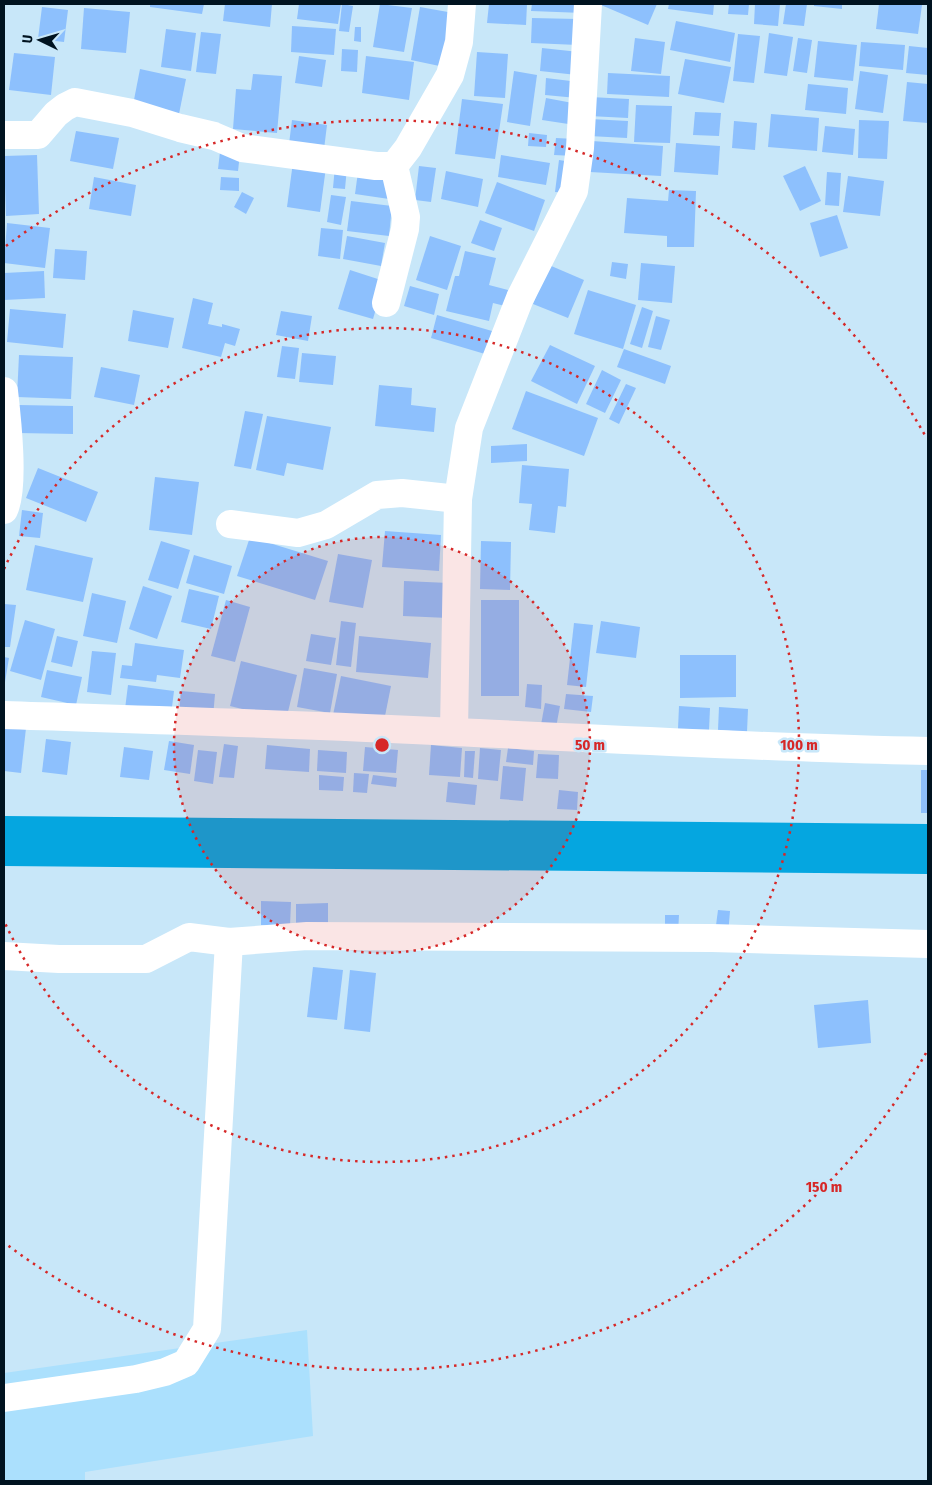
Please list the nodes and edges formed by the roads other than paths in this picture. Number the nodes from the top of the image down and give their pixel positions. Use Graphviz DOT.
graph roads {
  1 [pos="462,4"];
  2 [pos="588,4"];
  3 [pos="4,136"];
  4 [pos="394,166"];
  5 [pos="386,303"];
  6 [pos="4,391"];
  7 [pos="458,499"];
  8 [pos="4,510"];
  9 [pos="230,524"];
  10 [pos="4,715"];
  11 [pos="454,732"];
  12 [pos="928,751"];
  13 [pos="230,942"];
  14 [pos="928,944"];
  15 [pos="4,956"];
  16 [pos="4,1398"];
  1 -- 4 [label="street"];
  2 -- 7 [label="street"];
  3 -- 4 [label="street"];
  4 -- 5 [label="street"];
  6 -- 8 [label="street"];
  7 -- 9 [label="street"];
  7 -- 11 [label="street"];
  10 -- 11 [label="street"];
  11 -- 12 [label="street"];
  13 -- 14 [label="street"];
  13 -- 15 [label="street"];
  13 -- 16 [label="street"];
}
